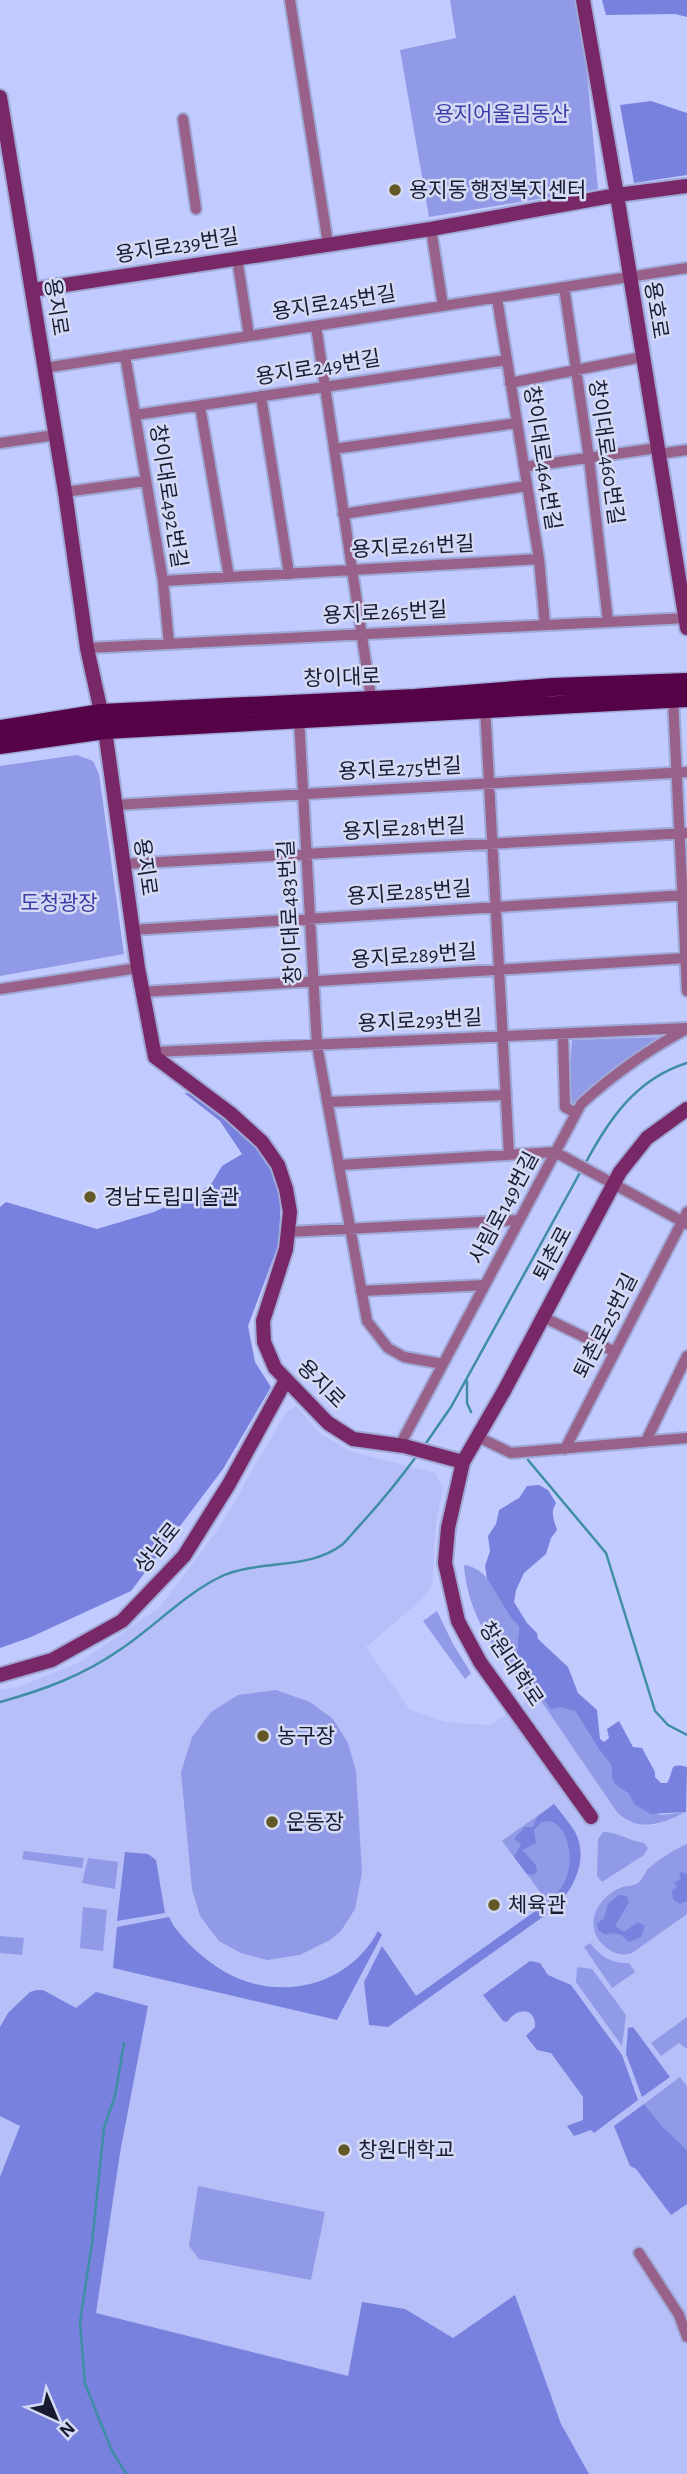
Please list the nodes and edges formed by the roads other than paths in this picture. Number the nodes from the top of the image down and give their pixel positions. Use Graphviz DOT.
graph roads {
  1 [pos="290,0"];
  2 [pos="583,0"];
  3 [pos="0,97"];
  4 [pos="183,119"];
  5 [pos="2,125"];
  6 [pos="687,186"];
  7 [pos="617,195"];
  8 [pos="197,209"];
  9 [pos="430,229"];
  10 [pos="328,244"];
  11 [pos="237,258"];
  12 [pos="687,268"];
  13 [pos="629,277"];
  14 [pos="564,287"];
  15 [pos="32,290"];
  16 [pos="497,298"];
  17 [pos="443,306"];
  18 [pos="316,326"];
  19 [pos="249,336"];
  20 [pos="125,355"];
  21 [pos="642,357"];
  22 [pos="507,360"];
  23 [pos="44,368"];
  24 [pos="576,370"];
  25 [pos="510,383"];
  26 [pos="325,387"];
  27 [pos="261,396"];
  28 [pos="200,406"];
  29 [pos="135,415"];
  30 [pos="517,423"];
  31 [pos="55,435"];
  32 [pos="0,443"];
  33 [pos="334,449"];
  34 [pos="687,450"];
  35 [pos="657,451"];
  36 [pos="589,458"];
  37 [pos="524,467"];
  38 [pos="146,481"];
  39 [pos="527,486"];
  40 [pos="65,492"];
  41 [pos="343,514"];
  42 [pos="539,559"];
  43 [pos="352,570"];
  44 [pos="289,574"];
  45 [pos="229,577"];
  46 [pos="163,581"];
  47 [pos="608,621"];
  48 [pos="687,621"];
  49 [pos="545,625"];
  50 [pos="362,633"];
  51 [pos="169,644"];
  52 [pos="87,648"];
  53 [pos="687,682"];
  54 [pos="680,698"];
  55 [pos="372,707"];
  56 [pos="485,707"];
  57 [pos="299,718"];
  58 [pos="103,721"];
  59 [pos="0,729"];
  60 [pos="0,745"];
  61 [pos="682,772"];
  62 [pos="489,783"];
  63 [pos="303,794"];
  64 [pos="116,805"];
  65 [pos="683,833"];
  66 [pos="492,844"];
  67 [pos="306,854"];
  68 [pos="124,864"];
  69 [pos="685,895"];
  70 [pos="496,907"];
  71 [pos="310,919"];
  72 [pos="132,930"];
  73 [pos="686,958"];
  74 [pos="138,968"];
  75 [pos="499,970"];
  76 [pos="313,982"];
  77 [pos="0,989"];
  78 [pos="687,991"];
  79 [pos="142,992"];
  80 [pos="687,1029"];
  81 [pos="562,1034"];
  82 [pos="503,1036"];
  83 [pos="317,1045"];
  84 [pos="155,1052"];
  85 [pos="506,1095"];
  86 [pos="327,1102"];
  87 [pos="687,1109"];
  88 [pos="576,1113"];
  89 [pos="559,1154"];
  90 [pos="509,1155"];
  91 [pos="338,1165"];
  92 [pos="609,1183"];
  93 [pos="685,1219"];
  94 [pos="519,1220"];
  95 [pos="350,1229"];
  96 [pos="288,1232"];
  97 [pos="485,1285"];
  98 [pos="361,1291"];
  99 [pos="543,1317"];
  100 [pos="615,1352"];
  101 [pos="687,1356"];
  102 [pos="443,1364"];
  103 [pos="286,1380"];
  104 [pos="478,1437"];
  105 [pos="687,1438"];
  106 [pos="646,1441"];
  107 [pos="402,1446"];
  108 [pos="565,1448"];
  109 [pos="463,1462"];
  110 [pos="0,1675"];
  111 [pos="592,1817"];
  112 [pos="639,2253"];
  113 [pos="687,2337"];
  1 -- 10 [label="street"];
  2 -- 7 [label="street, 용호로"];
  3 -- 5 [label="street, 용지로"];
  4 -- 8 [label="street"];
  5 -- 15 [label="street, 용지로"];
  6 -- 7 [label="street, 용지로239번길"];
  7 -- 9 [label="street, 용지로239번길"];
  7 -- 13 [label="street, 용호로"];
  9 -- 10 [label="street, 용지로239번길"];
  9 -- 17 [label="street"];
  10 -- 11 [label="street, 용지로239번길"];
  11 -- 15 [label="street, 용지로239번길"];
  11 -- 19 [label="street"];
  12 -- 13 [label="street, 용지로245번길"];
  13 -- 14 [label="street, 용지로245번길"];
  13 -- 21 [label="street, 용호로"];
  14 -- 16 [label="street, 용지로245번길"];
  14 -- 24 [label="street, 창이대로460번길"];
  15 -- 23 [label="street, 용지로"];
  16 -- 17 [label="street, 용지로245번길"];
  16 -- 22 [label="street, 창이대로464번길"];
  17 -- 18 [label="street, 용지로245번길"];
  18 -- 19 [label="street, 용지로245번길"];
  18 -- 26 [label="street"];
  19 -- 20 [label="street, 용지로245번길"];
  20 -- 23 [label="street, 용지로245번길"];
  20 -- 29 [label="street, 창이대로492번길"];
  21 -- 24 [label="street"];
  21 -- 35 [label="street, 용호로"];
  22 -- 25 [label="street, 창이대로464번길"];
  22 -- 26 [label="street, 용지로249번길"];
  23 -- 31 [label="street, 용지로"];
  24 -- 25 [label="street"];
  24 -- 36 [label="street, 창이대로460번길"];
  25 -- 30 [label="street, 창이대로464번길"];
  26 -- 27 [label="street, 용지로249번길"];
  26 -- 33 [label="street"];
  27 -- 28 [label="street, 용지로249번길"];
  27 -- 44 [label="street"];
  28 -- 29 [label="street, 용지로249번길"];
  28 -- 45 [label="street"];
  29 -- 38 [label="street, 창이대로492번길"];
  30 -- 33 [label="street"];
  30 -- 37 [label="street, 창이대로464번길"];
  31 -- 32 [label="street"];
  31 -- 40 [label="street, 용지로"];
  33 -- 41 [label="street"];
  34 -- 35 [label="street"];
  35 -- 36 [label="street"];
  35 -- 48 [label="street, 용호로"];
  36 -- 37 [label="street"];
  36 -- 47 [label="street, 창이대로460번길"];
  37 -- 39 [label="street, 창이대로464번길"];
  38 -- 40 [label="street"];
  38 -- 46 [label="street, 창이대로492번길"];
  39 -- 41 [label="street"];
  39 -- 42 [label="street, 창이대로464번길"];
  40 -- 52 [label="street, 용지로"];
  41 -- 43 [label="street"];
  42 -- 43 [label="street, 용지로261번길"];
  42 -- 49 [label="street, 창이대로464번길"];
  43 -- 44 [label="street, 용지로261번길"];
  43 -- 50 [label="street"];
  44 -- 45 [label="street, 용지로261번길"];
  45 -- 46 [label="street, 용지로261번길"];
  46 -- 51 [label="street, 창이대로492번길"];
  47 -- 48 [label="street, 용지로265번길"];
  47 -- 49 [label="street, 용지로265번길"];
  49 -- 50 [label="street, 용지로265번길"];
  50 -- 51 [label="street, 용지로265번길"];
  50 -- 55 [label="street"];
  51 -- 52 [label="street, 용지로265번길"];
  52 -- 58 [label="street, 용지로"];
  53 -- 55 [label="main road, 창이대로"];
  54 -- 56 [label="main road, 창이대로"];
  54 -- 61 [label="street"];
  55 -- 56 [label="main road, 창이대로"];
  55 -- 57 [label="main road, 창이대로"];
  55 -- 58 [label="main road, 창이대로"];
  56 -- 62 [label="street"];
  57 -- 58 [label="main road, 창이대로"];
  57 -- 63 [label="street, 창이대로483번길"];
  58 -- 59 [label="main road, 창이대로"];
  58 -- 60 [label="main road, 창이대로"];
  58 -- 64 [label="street, 용지로"];
  61 -- 62 [label="street, 용지로275번길"];
  61 -- 65 [label="street"];
  62 -- 63 [label="street, 용지로275번길"];
  62 -- 66 [label="street"];
  63 -- 64 [label="street, 용지로275번길"];
  63 -- 67 [label="street, 창이대로483번길"];
  64 -- 68 [label="street, 용지로"];
  65 -- 66 [label="street, 용지로281번길"];
  65 -- 69 [label="street"];
  66 -- 67 [label="street, 용지로281번길"];
  66 -- 70 [label="street"];
  67 -- 68 [label="street, 용지로281번길"];
  67 -- 71 [label="street, 창이대로483번길"];
  68 -- 72 [label="street, 용지로"];
  69 -- 70 [label="street, 용지로285번길"];
  69 -- 73 [label="street"];
  70 -- 71 [label="street, 용지로285번길"];
  70 -- 75 [label="street"];
  71 -- 72 [label="street, 용지로285번길"];
  71 -- 76 [label="street, 창이대로483번길"];
  72 -- 74 [label="street, 용지로"];
  73 -- 75 [label="street, 용지로289번길"];
  73 -- 78 [label="street"];
  74 -- 77 [label="street"];
  74 -- 79 [label="street, 용지로"];
  75 -- 76 [label="street, 용지로289번길"];
  75 -- 82 [label="street"];
  76 -- 79 [label="street, 용지로289번길"];
  76 -- 83 [label="street, 창이대로483번길"];
  79 -- 84 [label="street, 용지로"];
  80 -- 81 [label="street, 용지로293번길"];
  80 -- 88 [label="street, 사림로149번길"];
  81 -- 82 [label="street, 용지로293번길"];
  81 -- 88 [label="street"];
  82 -- 83 [label="street, 용지로293번길"];
  82 -- 85 [label="street"];
  83 -- 84 [label="street, 용지로293번길"];
  83 -- 86 [label="street, 창이대로483번길"];
  84 -- 96 [label="street, 용지로"];
  85 -- 86 [label="street"];
  85 -- 90 [label="street"];
  86 -- 91 [label="street, 창이대로483번길"];
  87 -- 92 [label="street, 퇴촌로"];
  88 -- 89 [label="street, 사림로149번길"];
  89 -- 90 [label="street"];
  89 -- 92 [label="street, 퇴촌로25번길"];
  89 -- 94 [label="street, 사림로149번길"];
  90 -- 91 [label="street"];
  91 -- 95 [label="street, 창이대로483번길"];
  92 -- 93 [label="street, 퇴촌로25번길"];
  92 -- 99 [label="street, 퇴촌로"];
  93 -- 100 [label="street, 퇴촌로25번길"];
  94 -- 95 [label="street"];
  94 -- 97 [label="street, 사림로149번길"];
  95 -- 96 [label="street"];
  95 -- 98 [label="street, 창이대로483번길"];
  96 -- 103 [label="street, 용지로"];
  97 -- 98 [label="street"];
  97 -- 102 [label="street, 사림로149번길"];
  98 -- 102 [label="street, 창이대로483번길"];
  99 -- 100 [label="street"];
  99 -- 104 [label="street, 퇴촌로"];
  100 -- 108 [label="street, 퇴촌로25번길"];
  101 -- 106 [label="street"];
  102 -- 107 [label="street, 사림로149번길"];
  103 -- 107 [label="street, 용지로"];
  103 -- 110 [label="street, 상남로"];
  104 -- 108 [label="street"];
  104 -- 109 [label="street, 창원대학로"];
  105 -- 106 [label="street"];
  106 -- 108 [label="street"];
  107 -- 109 [label="street, 용지로"];
  109 -- 111 [label="street, 창원대학로"];
  112 -- 113 [label="street"];
}
